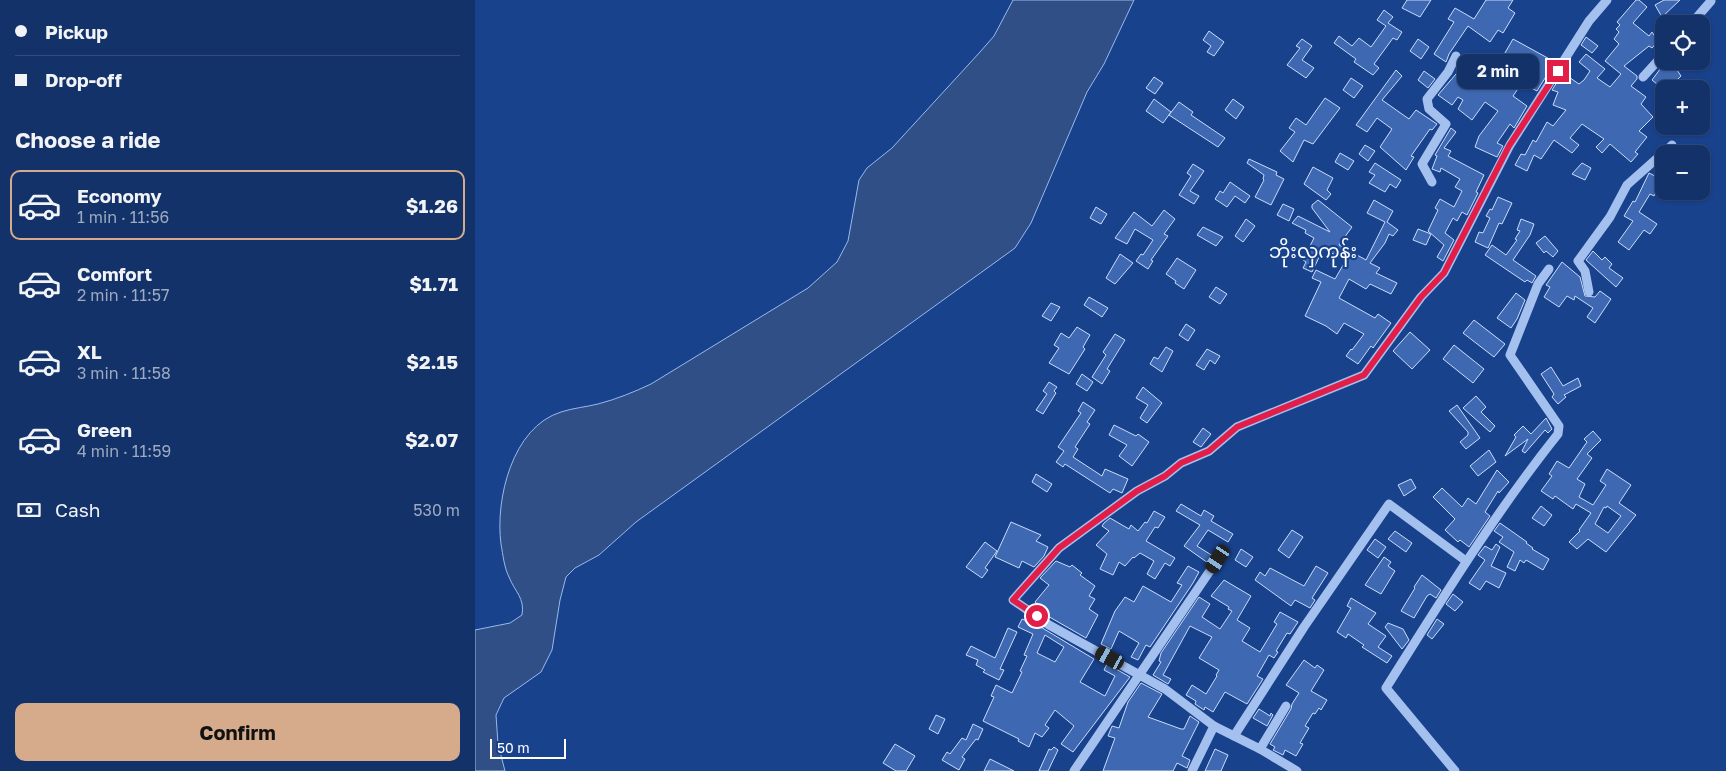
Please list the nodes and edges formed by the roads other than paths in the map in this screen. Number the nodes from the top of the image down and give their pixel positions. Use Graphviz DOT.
graph roads {
  1 [pos="1607,0"];
  2 [pos="1711,1"];
  3 [pos="1699,15"];
  4 [pos="1456,56"];
  5 [pos="1655,64"];
  6 [pos="1643,77"];
  7 [pos="1655,160"];
  8 [pos="1432,182"];
  9 [pos="1549,269"];
  10 [pos="1589,292"];
  11 [pos="1218,559"];
  12 [pos="1466,561"];
  13 [pos="1141,675"];
  14 [pos="1286,706"];
  15 [pos="1214,726"];
  16 [pos="1234,736"];
  17 [pos="1260,749"];
  18 [pos="1074,771"];
  19 [pos="1192,771"];
  20 [pos="1297,771"];
  21 [pos="1455,771"];
  1 -- 13 [label="street"];
  2 -- 3 [label="street"];
  4 -- 8 [label="street"];
  5 -- 6 [label="street"];
  7 -- 10 [label="street"];
  9 -- 12 [label="street"];
  11 -- 13 [label="street"];
  12 -- 16 [label="street"];
  12 -- 21 [label="street"];
  13 -- 15 [label="street"];
  13 -- 18 [label="street"];
  14 -- 17 [label="street"];
  15 -- 16 [label="street"];
  15 -- 19 [label="street"];
  16 -- 17 [label="street"];
  17 -- 20 [label="street"];
}
